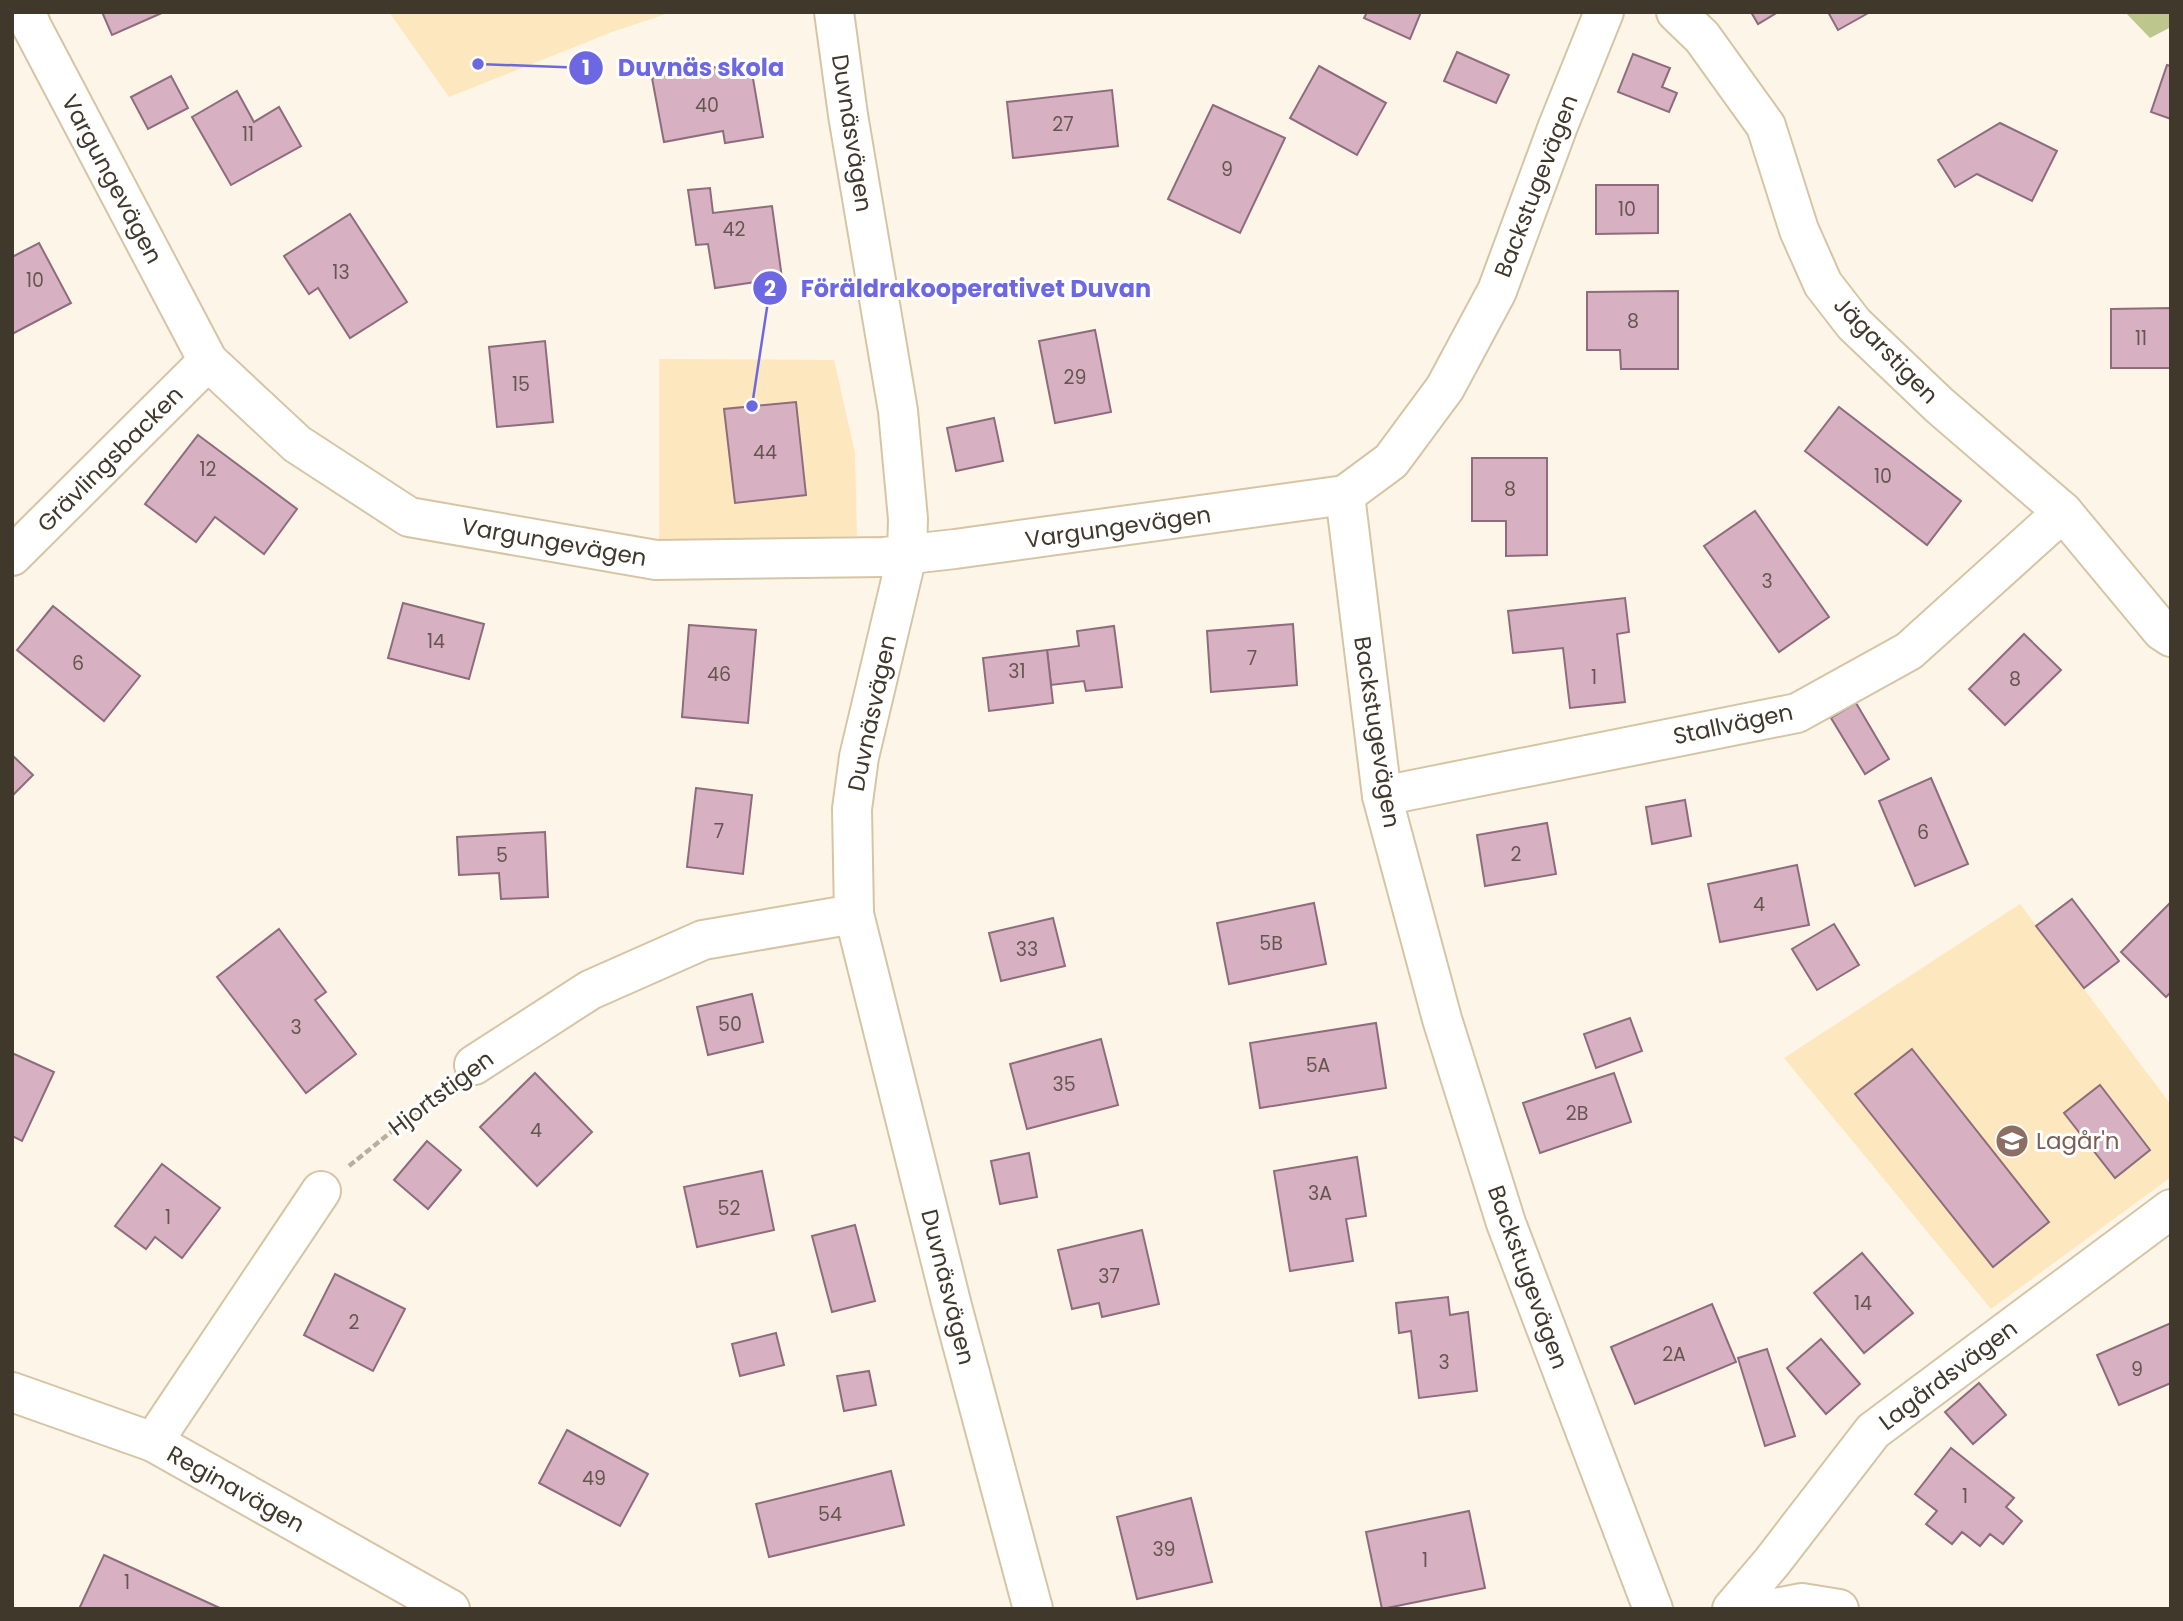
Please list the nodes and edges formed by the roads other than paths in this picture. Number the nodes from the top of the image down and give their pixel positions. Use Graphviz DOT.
graph roads {
  1 [pos="26,12"];
  2 [pos="834,12"];
  3 [pos="1604,12"];
  4 [pos="1676,12"];
  5 [pos="208,361"];
  6 [pos="1345,495"];
  7 [pos="2063,512"];
  8 [pos="907,555"];
  9 [pos="12,556"];
  10 [pos="2171,637"];
  11 [pos="1382,796"];
  12 [pos="853,914"];
  13 [pos="474,1065"];
  14 [pos="321,1191"];
  15 [pos="2171,1209"];
  16 [pos="12,1392"];
  17 [pos="153,1442"];
  18 [pos="450,1609"];
  19 [pos="1033,1609"];
  20 [pos="1653,1609"];
  21 [pos="1732,1609"];
  22 [pos="1770,1609"];
  23 [pos="1839,1609"];
  1 -- 5 [label="street, Vargungevägen"];
  2 -- 8 [label="street, Duvnäsvägen"];
  3 -- 6 [label="street, Backstugevägen"];
  4 -- 7 [label="street, Jägarstigen"];
  5 -- 8 [label="street, Vargungevägen"];
  5 -- 9 [label="street, Grävlingsbacken"];
  6 -- 8 [label="street, Vargungevägen"];
  6 -- 11 [label="street, Backstugevägen"];
  7 -- 10 [label="street, Jägarstigen"];
  7 -- 11 [label="street, Stallvägen"];
  8 -- 12 [label="street, Duvnäsvägen"];
  11 -- 20 [label="street, Backstugevägen"];
  12 -- 13 [label="street, Hjortstigen"];
  12 -- 19 [label="street, Duvnäsvägen"];
  14 -- 17 [label="street"];
  15 -- 21 [label="street, Lagårdsvägen"];
  16 -- 17 [label="street, Reginavägen"];
  17 -- 18 [label="street, Reginavägen"];
  22 -- 23 [label="street"];
}
